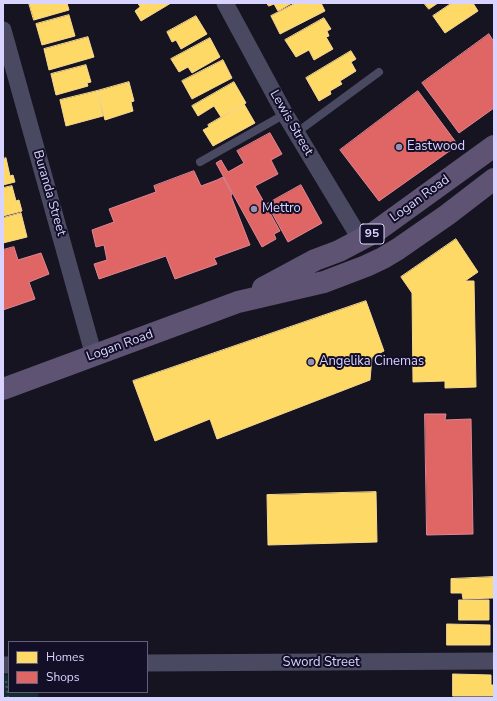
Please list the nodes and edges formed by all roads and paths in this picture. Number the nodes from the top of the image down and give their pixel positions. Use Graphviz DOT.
graph roads {
  1 [pos="225,3"];
  2 [pos="3,30"];
  3 [pos="379,72"];
  4 [pos="285,114"];
  5 [pos="296,133"];
  6 [pos="494,146"];
  7 [pos="200,162"];
  8 [pos="494,179"];
  9 [pos="361,240"];
  10 [pos="238,302"];
  11 [pos="94,356"];
  12 [pos="3,389"];
  13 [pos="494,661"];
  14 [pos="148,663"];
  1 -- 4 [label="street, Lewis Street"];
  2 -- 11 [label="street, Buranda Street"];
  3 -- 5 [label="lane"];
  4 -- 5 [label="street, Lewis Street"];
  4 -- 7 [label="lane"];
  5 -- 9 [label="street, Lewis Street"];
  6 -- 9 [label="main road, Logan Road / 95"];
  8 -- 10 [label="main road, Logan Road / 95"];
  9 -- 10 [label="main road, Logan Road / 95"];
  10 -- 11 [label="main road, Logan Road / 95"];
  11 -- 12 [label="main road, Logan Road / 95"];
  13 -- 14 [label="street, Sword Street"];
}
